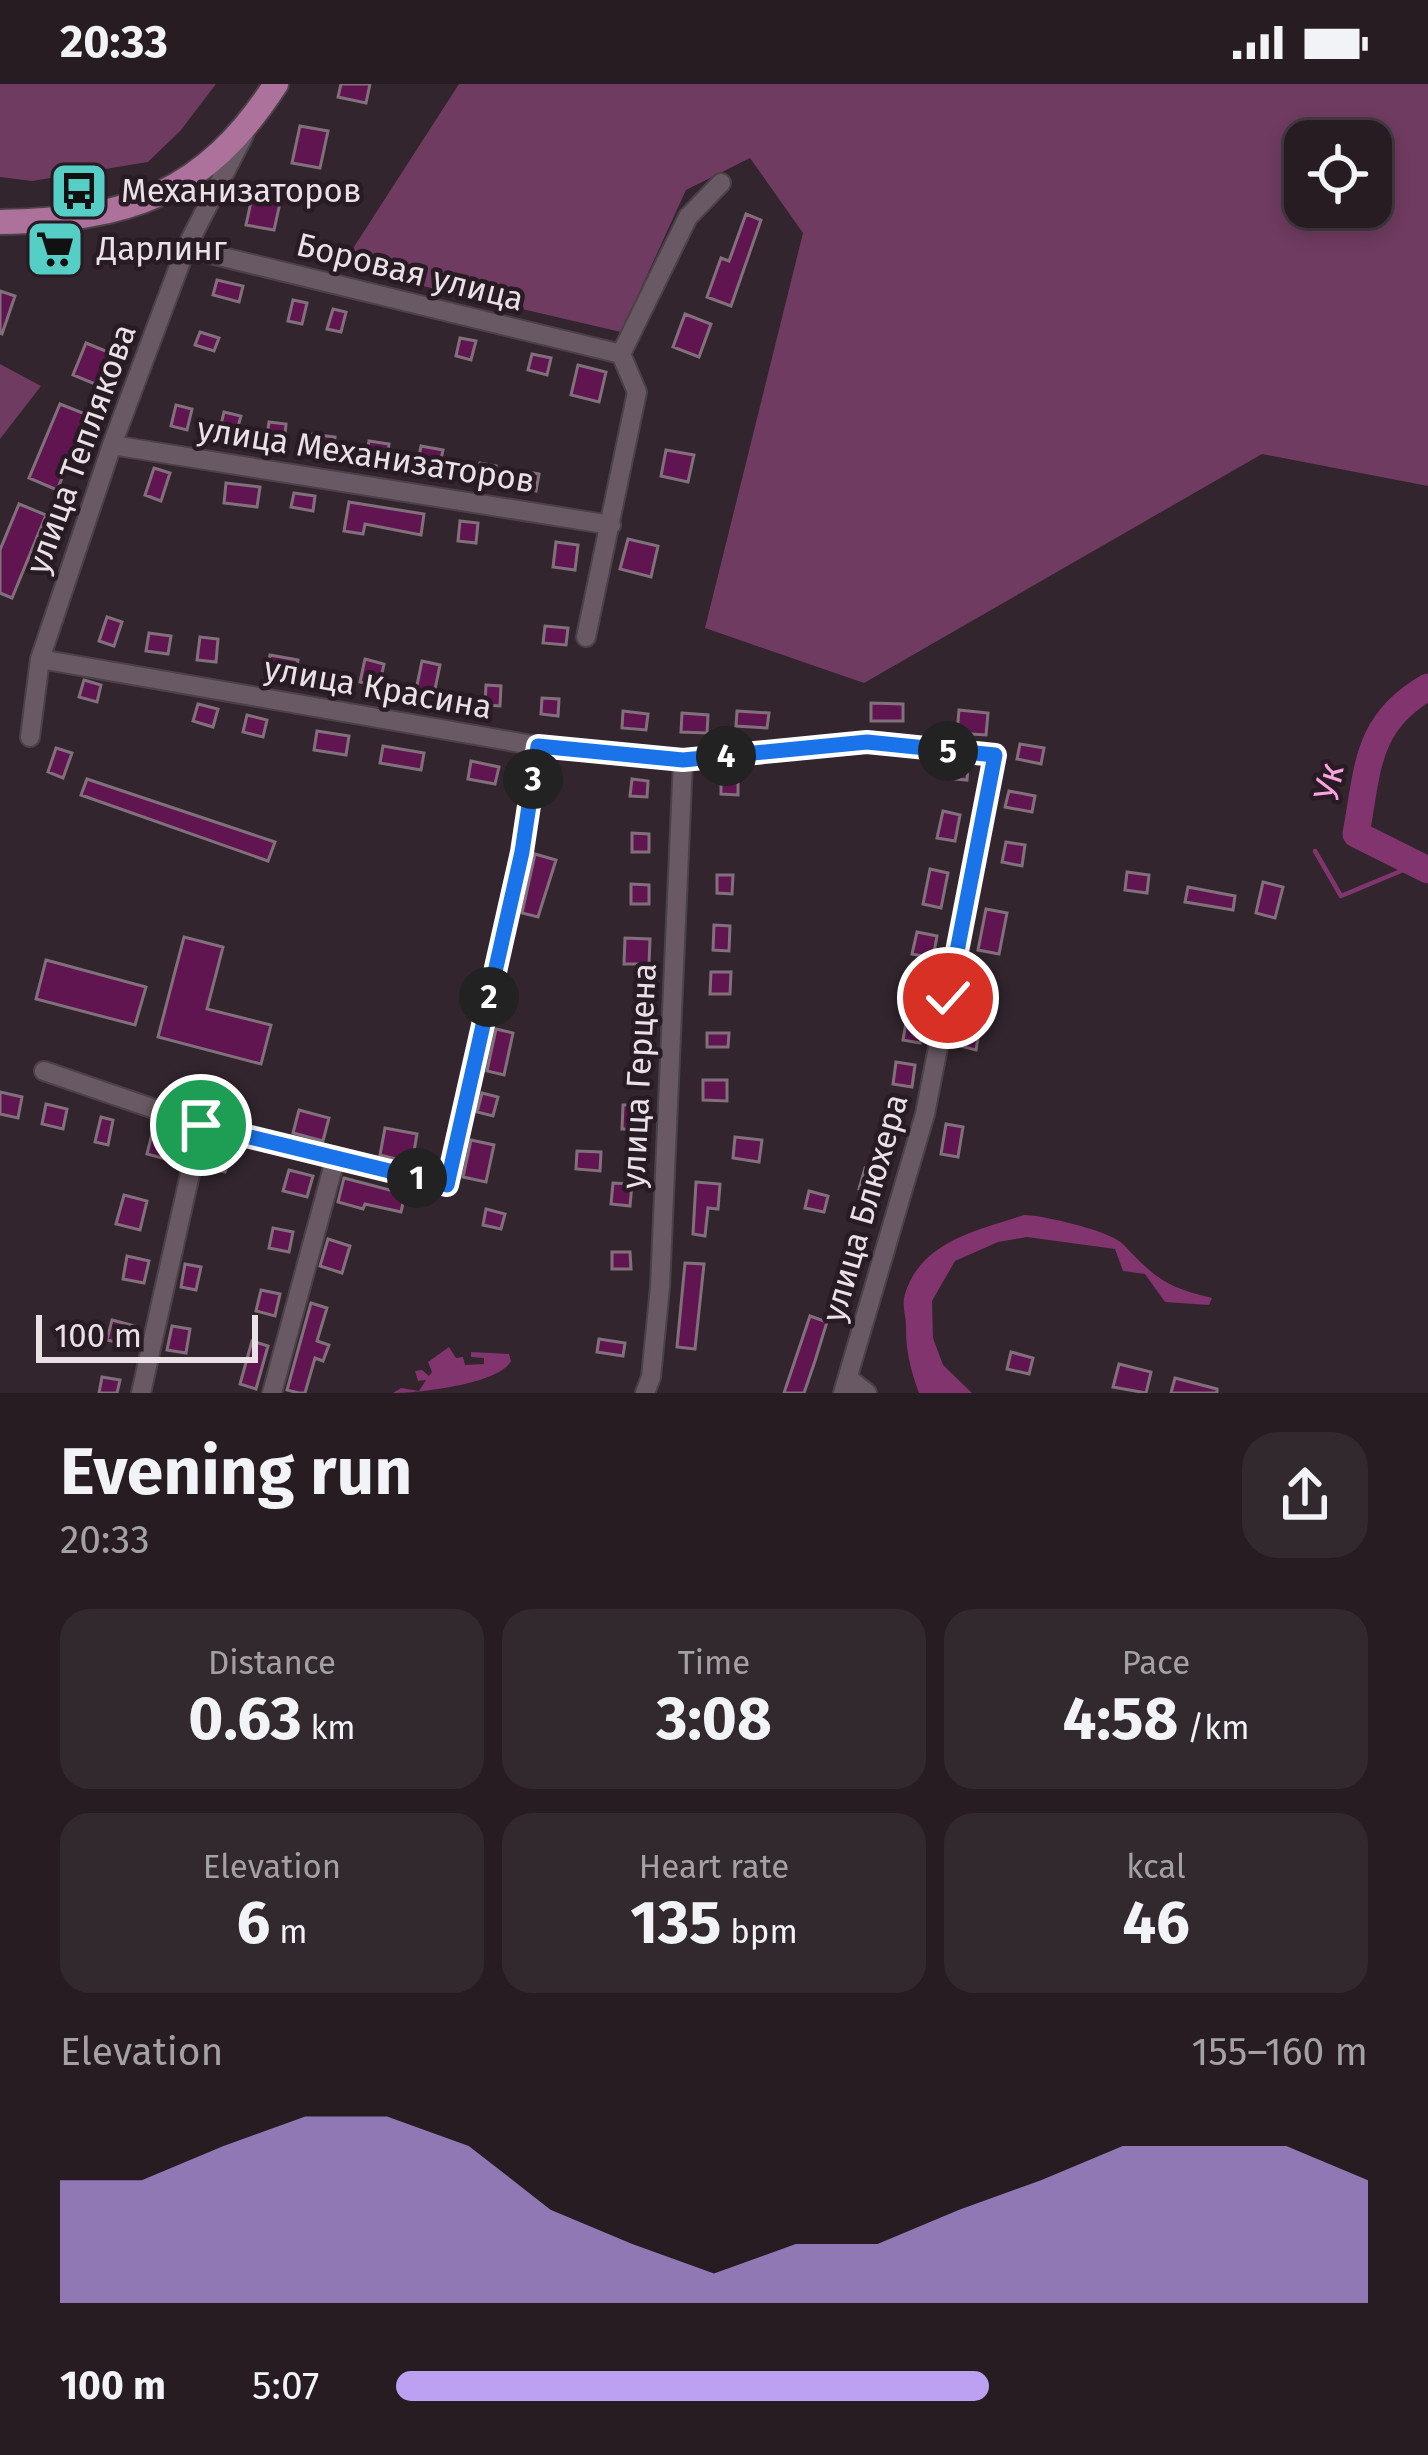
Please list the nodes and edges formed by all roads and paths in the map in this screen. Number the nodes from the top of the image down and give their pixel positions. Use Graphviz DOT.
graph roads {
  1 [pos="276,84"];
  2 [pos="249,125"];
  3 [pos="721,183"];
  4 [pos="0,222"];
  5 [pos="186,248"];
  6 [pos="620,354"];
  7 [pos="112,445"];
  8 [pos="610,525"];
  9 [pos="586,637"];
  10 [pos="40,659"];
  11 [pos="29,737"];
  12 [pos="538,746"];
  13 [pos="995,755"];
  14 [pos="683,760"];
  15 [pos="44,1071"];
  16 [pos="201,1125"];
  17 [pos="334,1160"];
  18 [pos="845,1386"];
  19 [pos="141,1393"];
  20 [pos="272,1393"];
  21 [pos="645,1393"];
  22 [pos="867,1393"];
  1 -- 2 [label="main road"];
  2 -- 4 [label="main road"];
  2 -- 5 [label="street, улица Теплякова"];
  3 -- 6 [label="street"];
  5 -- 6 [label="street, Боровая улица"];
  5 -- 7 [label="street, улица Теплякова"];
  6 -- 8 [label="street"];
  7 -- 8 [label="street, улица Механизаторов"];
  7 -- 10 [label="street, улица Теплякова"];
  8 -- 9 [label="street"];
  10 -- 11 [label="street, улица Теплякова"];
  10 -- 12 [label="street, улица Красина"];
  12 -- 14 [label="street, улица Красина"];
  12 -- 17 [label="street"];
  13 -- 14 [label="street, улица Красина"];
  13 -- 18 [label="street, улица Блюхера"];
  14 -- 21 [label="street, улица Герцена"];
  15 -- 16 [label="street"];
  16 -- 17 [label="street"];
  16 -- 19 [label="street"];
  17 -- 20 [label="street"];
  18 -- 22 [label="street"];
}
